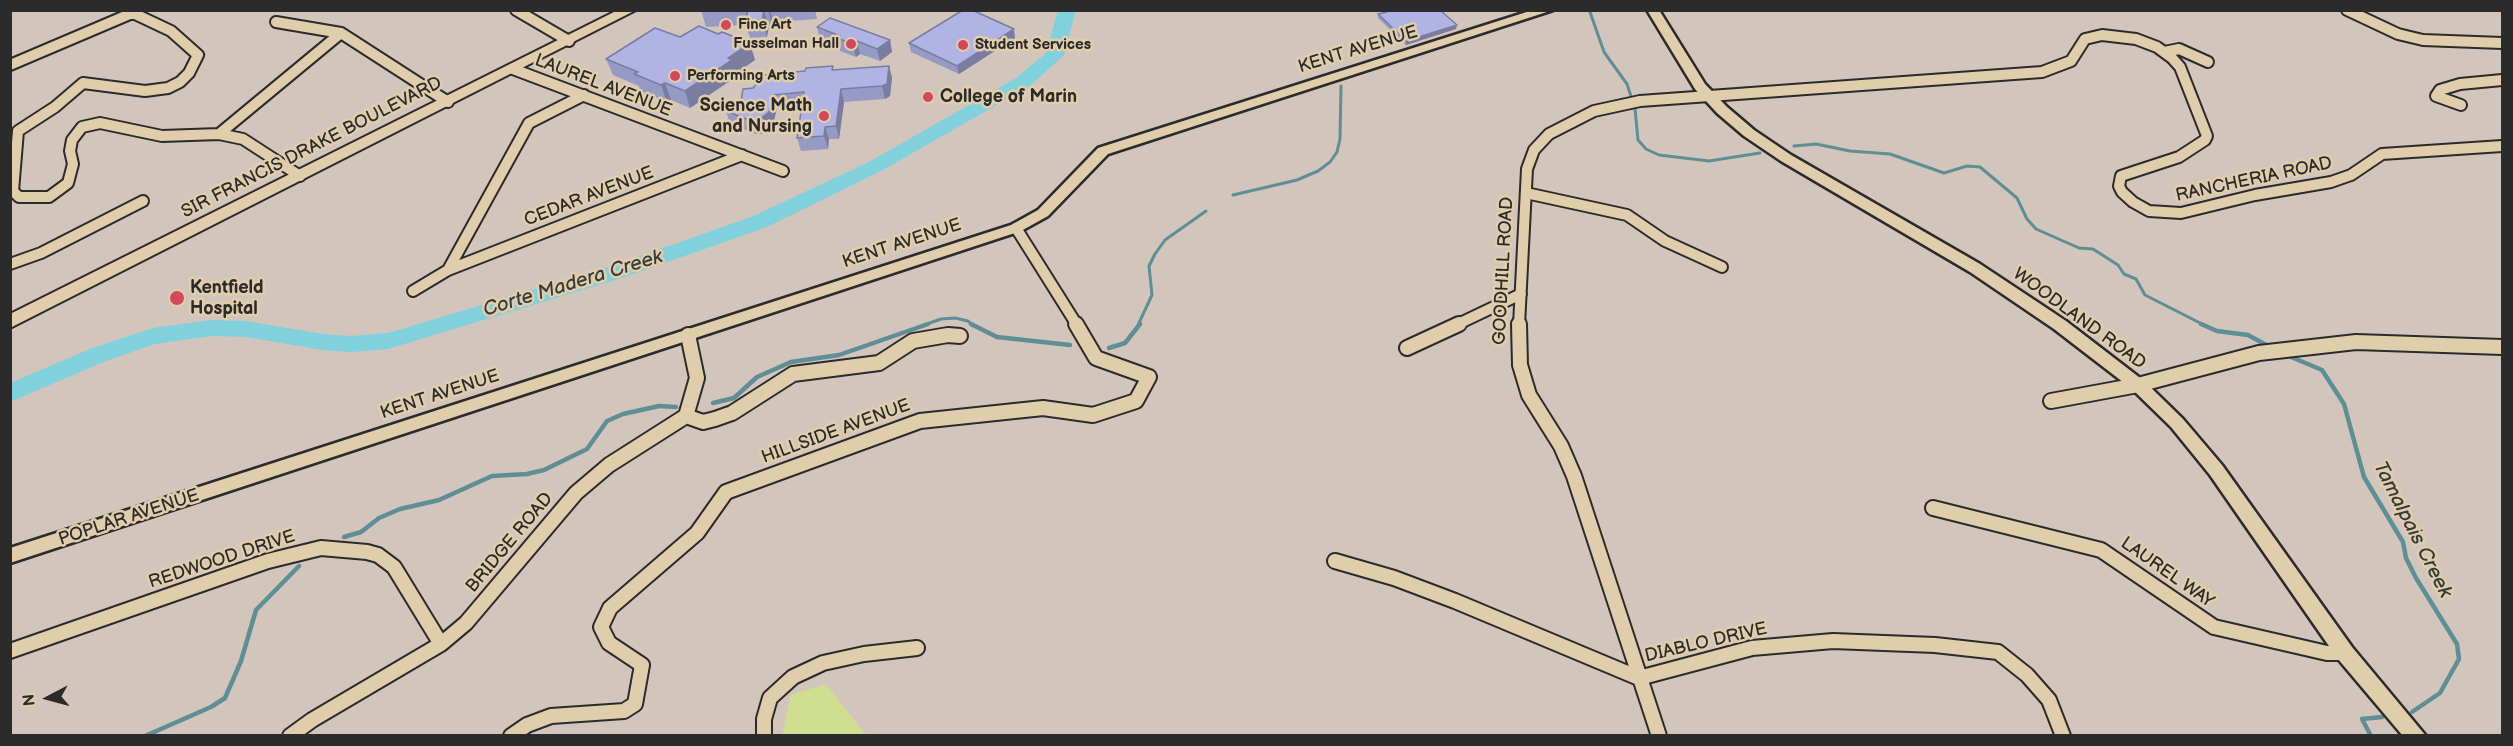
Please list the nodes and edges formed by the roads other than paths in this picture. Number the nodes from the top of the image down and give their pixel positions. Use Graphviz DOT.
graph roads {
  1 [pos="516,10"];
  2 [pos="630,10"];
  3 [pos="1547,10"];
  4 [pos="1653,10"];
  5 [pos="2347,10"];
  6 [pos="276,22"];
  7 [pos="341,33"];
  8 [pos="569,41"];
  9 [pos="2502,43"];
  10 [pos="2164,52"];
  11 [pos="2208,62"];
  12 [pos="10,65"];
  13 [pos="513,69"];
  14 [pos="2502,80"];
  15 [pos="584,94"];
  16 [pos="1707,95"];
  17 [pos="448,102"];
  18 [pos="2461,105"];
  19 [pos="219,134"];
  20 [pos="2502,146"];
  21 [pos="742,155"];
  22 [pos="783,171"];
  23 [pos="300,176"];
  24 [pos="1526,193"];
  25 [pos="143,201"];
  26 [pos="1016,228"];
  27 [pos="10,264"];
  28 [pos="1722,267"];
  29 [pos="448,270"];
  30 [pos="413,291"];
  31 [pos="1521,294"];
  32 [pos="10,322"];
  33 [pos="688,335"];
  34 [pos="960,336"];
  35 [pos="2502,347"];
  36 [pos="1407,348"];
  37 [pos="2138,385"];
  38 [pos="2051,401"];
  39 [pos="686,416"];
  40 [pos="247,480"];
  41 [pos="1933,508"];
  42 [pos="10,556"];
  43 [pos="1335,561"];
  44 [pos="441,644"];
  45 [pos="917,648"];
  46 [pos="10,651"];
  47 [pos="2345,653"];
  48 [pos="1639,678"];
  49 [pos="290,735"];
  50 [pos="511,735"];
  51 [pos="764,735"];
  52 [pos="1659,735"];
  53 [pos="2063,735"];
  54 [pos="2416,735"];
  1 -- 8 [label="street"];
  2 -- 8 [label="main road, SIR FRANCIS DRAKE BOULEVARD"];
  3 -- 26 [label="street, KENT AVENUE"];
  4 -- 16 [label="street, WOODLAND ROAD"];
  5 -- 9 [label="street"];
  6 -- 7 [label="street"];
  7 -- 17 [label="street"];
  7 -- 19 [label="street"];
  8 -- 13 [label="main road, SIR FRANCIS DRAKE BOULEVARD"];
  10 -- 11 [label="street"];
  10 -- 16 [label="street, RANCHERIA ROAD"];
  10 -- 20 [label="street, RANCHERIA ROAD"];
  12 -- 19 [label="street"];
  13 -- 15 [label="street, LAUREL AVENUE"];
  13 -- 17 [label="main road, SIR FRANCIS DRAKE BOULEVARD"];
  14 -- 18 [label="street"];
  15 -- 21 [label="street, LAUREL AVENUE"];
  15 -- 29 [label="street"];
  16 -- 24 [label="street, GOODHILL ROAD"];
  16 -- 37 [label="street, WOODLAND ROAD"];
  17 -- 23 [label="main road, SIR FRANCIS DRAKE BOULEVARD"];
  19 -- 23 [label="street"];
  21 -- 22 [label="street, LAUREL AVENUE"];
  21 -- 29 [label="street, CEDAR AVENUE"];
  23 -- 32 [label="main road, SIR FRANCIS DRAKE BOULEVARD"];
  24 -- 28 [label="street"];
  24 -- 31 [label="street, GOODHILL ROAD"];
  25 -- 27 [label="street"];
  26 -- 33 [label="street, KENT AVENUE"];
  26 -- 50 [label="street, HILLSIDE AVENUE"];
  29 -- 30 [label="street, CEDAR AVENUE"];
  31 -- 36 [label="street"];
  31 -- 48 [label="street, GOODHILL ROAD"];
  33 -- 39 [label="street"];
  33 -- 40 [label="street, KENT AVENUE"];
  34 -- 39 [label="street"];
  35 -- 37 [label="street"];
  37 -- 38 [label="street"];
  37 -- 47 [label="street, WOODLAND ROAD"];
  39 -- 44 [label="street, BRIDGE ROAD"];
  40 -- 42 [label="street, POPLAR AVENUE"];
  41 -- 47 [label="street, LAUREL WAY"];
  43 -- 48 [label="street, DIABLO DRIVE"];
  44 -- 46 [label="street, REDWOOD DRIVE"];
  44 -- 49 [label="street, BRIDGE ROAD"];
  45 -- 51 [label="street"];
  47 -- 54 [label="street, WOODLAND ROAD"];
  48 -- 52 [label="street, GOODHILL ROAD"];
  48 -- 53 [label="street, DIABLO DRIVE"];
}
